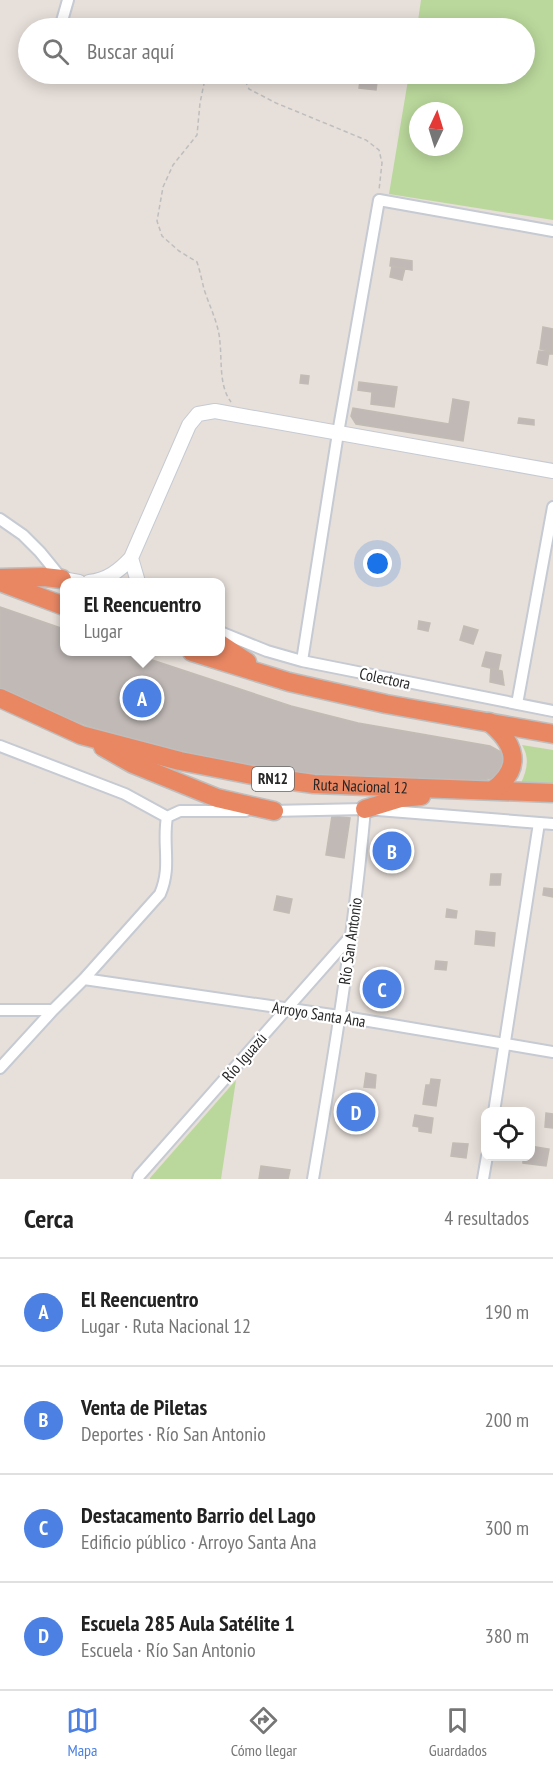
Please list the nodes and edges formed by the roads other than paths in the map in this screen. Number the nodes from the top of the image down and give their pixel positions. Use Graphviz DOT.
graph roads {
  1 [pos="68,0"];
  2 [pos="63,18"];
  3 [pos="553,231"];
  4 [pos="338,433"];
  5 [pos="553,471"];
  6 [pos="553,507"];
  7 [pos="0,519"];
  8 [pos="40,552"];
  9 [pos="131,558"];
  10 [pos="26,577"];
  11 [pos="68,578"];
  12 [pos="103,578"];
  13 [pos="137,578"];
  14 [pos="0,580"];
  15 [pos="60,580"];
  16 [pos="60,604"];
  17 [pos="225,634"];
  18 [pos="225,648"];
  19 [pos="208,656"];
  20 [pos="302,661"];
  21 [pos="289,682"];
  22 [pos="0,698"];
  23 [pos="517,704"];
  24 [pos="553,711"];
  25 [pos="489,723"];
  26 [pos="553,734"];
  27 [pos="81,735"];
  28 [pos="0,746"];
  29 [pos="470,789"];
  30 [pos="493,790"];
  31 [pos="553,793"];
  32 [pos="365,809"];
  33 [pos="274,811"];
  34 [pos="167,817"];
  35 [pos="539,823"];
  36 [pos="553,824"];
  37 [pos="352,936"];
  38 [pos="84,979"];
  39 [pos="286,1009"];
  40 [pos="0,1010"];
  41 [pos="53,1010"];
  42 [pos="339,1016"];
  43 [pos="505,1044"];
  44 [pos="553,1052"];
  45 [pos="0,1068"];
  46 [pos="495,1107"];
  47 [pos="486,1161"];
  48 [pos="138,1179"];
  49 [pos="313,1179"];
  50 [pos="483,1179"];
  1 -- 2 [label="street"];
  3 -- 4 [label="street"];
  4 -- 5 [label="main road"];
  4 -- 9 [label="main road"];
  4 -- 20 [label="street"];
  6 -- 23 [label="street"];
  7 -- 8 [label="street"];
  8 -- 10 [label="street"];
  8 -- 11 [label="street"];
  9 -- 12 [label="main road"];
  9 -- 13 [label="main road"];
  10 -- 14 [label="highway"];
  10 -- 15 [label="highway"];
  14 -- 16 [label="highway"];
  17 -- 20 [label="street, Colectora"];
  18 -- 21 [label="highway"];
  19 -- 21 [label="highway"];
  20 -- 23 [label="street, Colectora"];
  21 -- 25 [label="highway"];
  22 -- 27 [label="highway, Ruta Nacional 12 / RN12"];
  23 -- 24 [label="street, Colectora"];
  25 -- 26 [label="highway"];
  25 -- 30 [label="highway"];
  27 -- 29 [label="highway, Ruta Nacional 12 / RN12"];
  27 -- 33 [label="highway"];
  28 -- 34 [label="street"];
  29 -- 30 [label="highway, Ruta Nacional 12 / RN12"];
  29 -- 32 [label="highway"];
  30 -- 31 [label="highway, Ruta Nacional 12 / RN12"];
  32 -- 33 [label="street"];
  32 -- 35 [label="street"];
  32 -- 37 [label="street, Río San Antonio"];
  33 -- 34 [label="street"];
  34 -- 38 [label="street"];
  35 -- 36 [label="street"];
  35 -- 43 [label="street"];
  37 -- 39 [label="street, Río Iguazú"];
  37 -- 42 [label="street, Río San Antonio"];
  38 -- 39 [label="street, Arroyo Santa Ana"];
  38 -- 41 [label="street"];
  39 -- 42 [label="street, Arroyo Santa Ana"];
  39 -- 48 [label="street, Río Iguazú"];
  40 -- 41 [label="street"];
  41 -- 45 [label="street"];
  42 -- 43 [label="street, Arroyo Santa Ana"];
  42 -- 49 [label="street, Río San Antonio"];
  43 -- 44 [label="street, Arroyo Santa Ana"];
  43 -- 46 [label="street"];
  47 -- 50 [label="street"];
}
